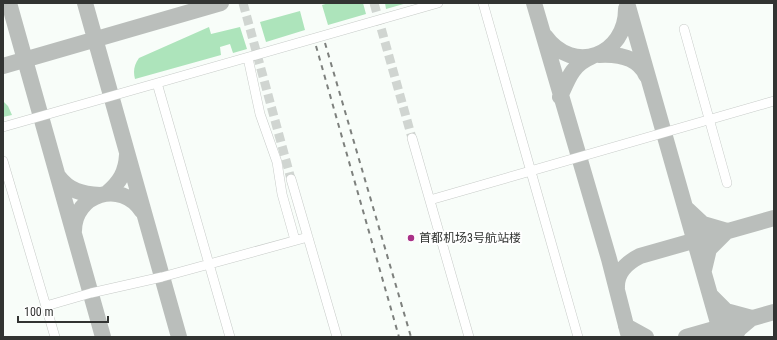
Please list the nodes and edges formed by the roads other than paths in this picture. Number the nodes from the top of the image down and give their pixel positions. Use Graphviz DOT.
graph roads {
  1 [pos="438,3"];
  2 [pos="483,3"];
  3 [pos="684,29"];
  4 [pos="248,58"];
  5 [pos="157,83"];
  6 [pos="774,101"];
  7 [pos="709,120"];
  8 [pos="3,127"];
  9 [pos="412,138"];
  10 [pos="3,160"];
  11 [pos="532,171"];
  12 [pos="291,179"];
  13 [pos="727,183"];
  14 [pos="430,200"];
  15 [pos="308,237"];
  16 [pos="295,240"];
  17 [pos="210,264"];
  18 [pos="46,306"];
  19 [pos="55,337"];
  20 [pos="230,337"];
  21 [pos="337,337"];
  22 [pos="469,337"];
  23 [pos="578,337"];
  1 -- 4 [label="lane"];
  2 -- 11 [label="lane"];
  3 -- 7 [label="lane"];
  4 -- 5 [label="lane"];
  4 -- 16 [label="lane"];
  5 -- 8 [label="lane"];
  5 -- 17 [label="lane"];
  6 -- 7 [label="lane"];
  7 -- 11 [label="lane"];
  7 -- 13 [label="lane"];
  9 -- 14 [label="lane"];
  10 -- 18 [label="lane"];
  11 -- 14 [label="lane"];
  11 -- 23 [label="lane"];
  12 -- 15 [label="lane"];
  14 -- 22 [label="lane"];
  15 -- 16 [label="lane"];
  15 -- 21 [label="lane"];
  16 -- 17 [label="lane"];
  17 -- 18 [label="lane"];
  17 -- 20 [label="lane"];
  18 -- 19 [label="lane"];
}
